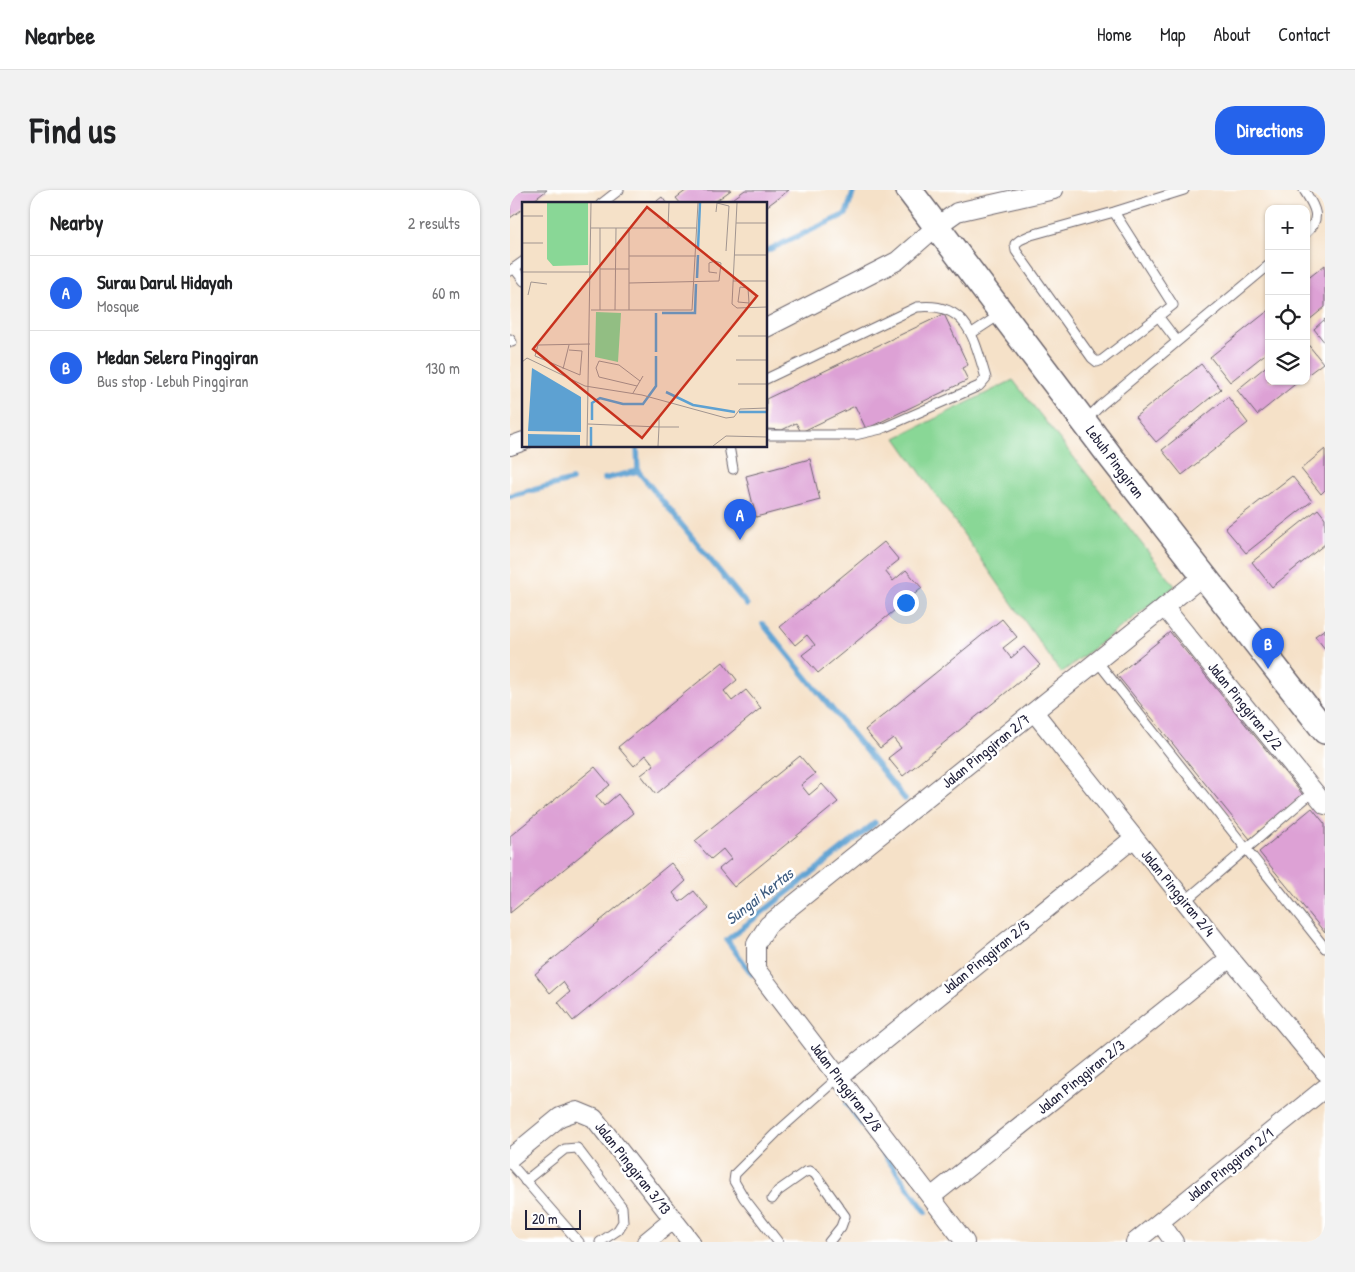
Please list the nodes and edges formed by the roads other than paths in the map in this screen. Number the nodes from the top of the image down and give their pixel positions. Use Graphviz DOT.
graph roads {
  1 [pos="619,190"];
  2 [pos="909,190"];
  3 [pos="1054,190"];
  4 [pos="1184,190"];
  5 [pos="1304,190"];
  6 [pos="604,202"];
  7 [pos="1114,212"];
  8 [pos="936,227"];
  9 [pos="1310,230"];
  10 [pos="1265,268"];
  11 [pos="512,270"];
  12 [pos="522,279"];
  13 [pos="1002,314"];
  14 [pos="1158,316"];
  15 [pos="768,327"];
  16 [pos="972,333"];
  17 [pos="1177,342"];
  18 [pos="768,378"];
  19 [pos="1084,422"];
  20 [pos="768,435"];
  21 [pos="522,442"];
  22 [pos="510,446"];
  23 [pos="729,448"];
  24 [pos="733,469"];
  25 [pos="1203,576"];
  26 [pos="1164,607"];
  27 [pos="1097,661"];
  28 [pos="1034,712"];
  29 [pos="1325,731"];
  30 [pos="1314,791"];
  31 [pos="1325,805"];
  32 [pos="1134,838"];
  33 [pos="1247,848"];
  34 [pos="1185,901"];
  35 [pos="768,925"];
  36 [pos="1325,948"];
  37 [pos="1230,958"];
  38 [pos="1325,1072"];
  39 [pos="839,1077"];
  40 [pos="1325,1088"];
  41 [pos="510,1158"];
  42 [pos="510,1163"];
  43 [pos="525,1181"];
  44 [pos="931,1197"];
  45 [pos="772,1199"];
  46 [pos="674,1219"];
  47 [pos="1160,1222"];
  48 [pos="578,1242"];
  49 [pos="600,1242"];
  50 [pos="646,1242"];
  51 [pos="691,1242"];
  52 [pos="778,1242"];
  53 [pos="829,1242"];
  54 [pos="965,1242"];
  55 [pos="1135,1242"];
  56 [pos="1174,1242"];
  1 -- 6 [label="lane"];
  2 -- 8 [label="street, Lebuh Pinggiran"];
  3 -- 8 [label="street"];
  4 -- 7 [label="lane"];
  5 -- 9 [label="lane"];
  7 -- 14 [label="lane"];
  7 -- 14 [label="lane"];
  8 -- 13 [label="street, Lebuh Pinggiran"];
  8 -- 15 [label="street"];
  10 -- 17 [label="lane"];
  11 -- 12 [label="lane"];
  13 -- 16 [label="lane"];
  13 -- 19 [label="street, Lebuh Pinggiran"];
  14 -- 17 [label="lane"];
  16 -- 18 [label="lane"];
  16 -- 20 [label="lane"];
  17 -- 19 [label="lane"];
  19 -- 25 [label="street, Lebuh Pinggiran"];
  21 -- 22 [label="street"];
  23 -- 24 [label="lane"];
  25 -- 26 [label="street, Jalan Pinggiran 2/7"];
  25 -- 29 [label="street, Lebuh Pinggiran"];
  26 -- 27 [label="street, Jalan Pinggiran 2/7"];
  26 -- 30 [label="street, Jalan Pinggiran 2/2"];
  27 -- 28 [label="street, Jalan Pinggiran 2/7"];
  27 -- 33 [label="lane"];
  28 -- 32 [label="street, Jalan Pinggiran 2/4"];
  28 -- 35 [label="street, Jalan Pinggiran 2/7"];
  30 -- 31 [label="street, Jalan Pinggiran 2/2"];
  30 -- 33 [label="lane"];
  32 -- 34 [label="street, Jalan Pinggiran 2/4"];
  32 -- 39 [label="street, Jalan Pinggiran 2/5"];
  33 -- 34 [label="lane"];
  33 -- 36 [label="lane"];
  34 -- 37 [label="street, Jalan Pinggiran 2/4"];
  35 -- 39 [label="street, Jalan Pinggiran 2/8"];
  37 -- 38 [label="street, Jalan Pinggiran 2/4"];
  37 -- 44 [label="street, Jalan Pinggiran 2/3"];
  39 -- 44 [label="street, Jalan Pinggiran 2/8"];
  39 -- 52 [label="lane"];
  40 -- 47 [label="street, Jalan Pinggiran 2/1"];
  41 -- 46 [label="street, Jalan Pinggiran 3/13"];
  42 -- 43 [label="lane"];
  43 -- 48 [label="lane"];
  43 -- 49 [label="lane"];
  44 -- 54 [label="street, Jalan Pinggiran 2/8"];
  45 -- 53 [label="lane"];
  46 -- 50 [label="street"];
  46 -- 51 [label="street, Jalan Pinggiran 3/13"];
  47 -- 55 [label="street, Jalan Pinggiran 2/1"];
  47 -- 56 [label="street"];
}
